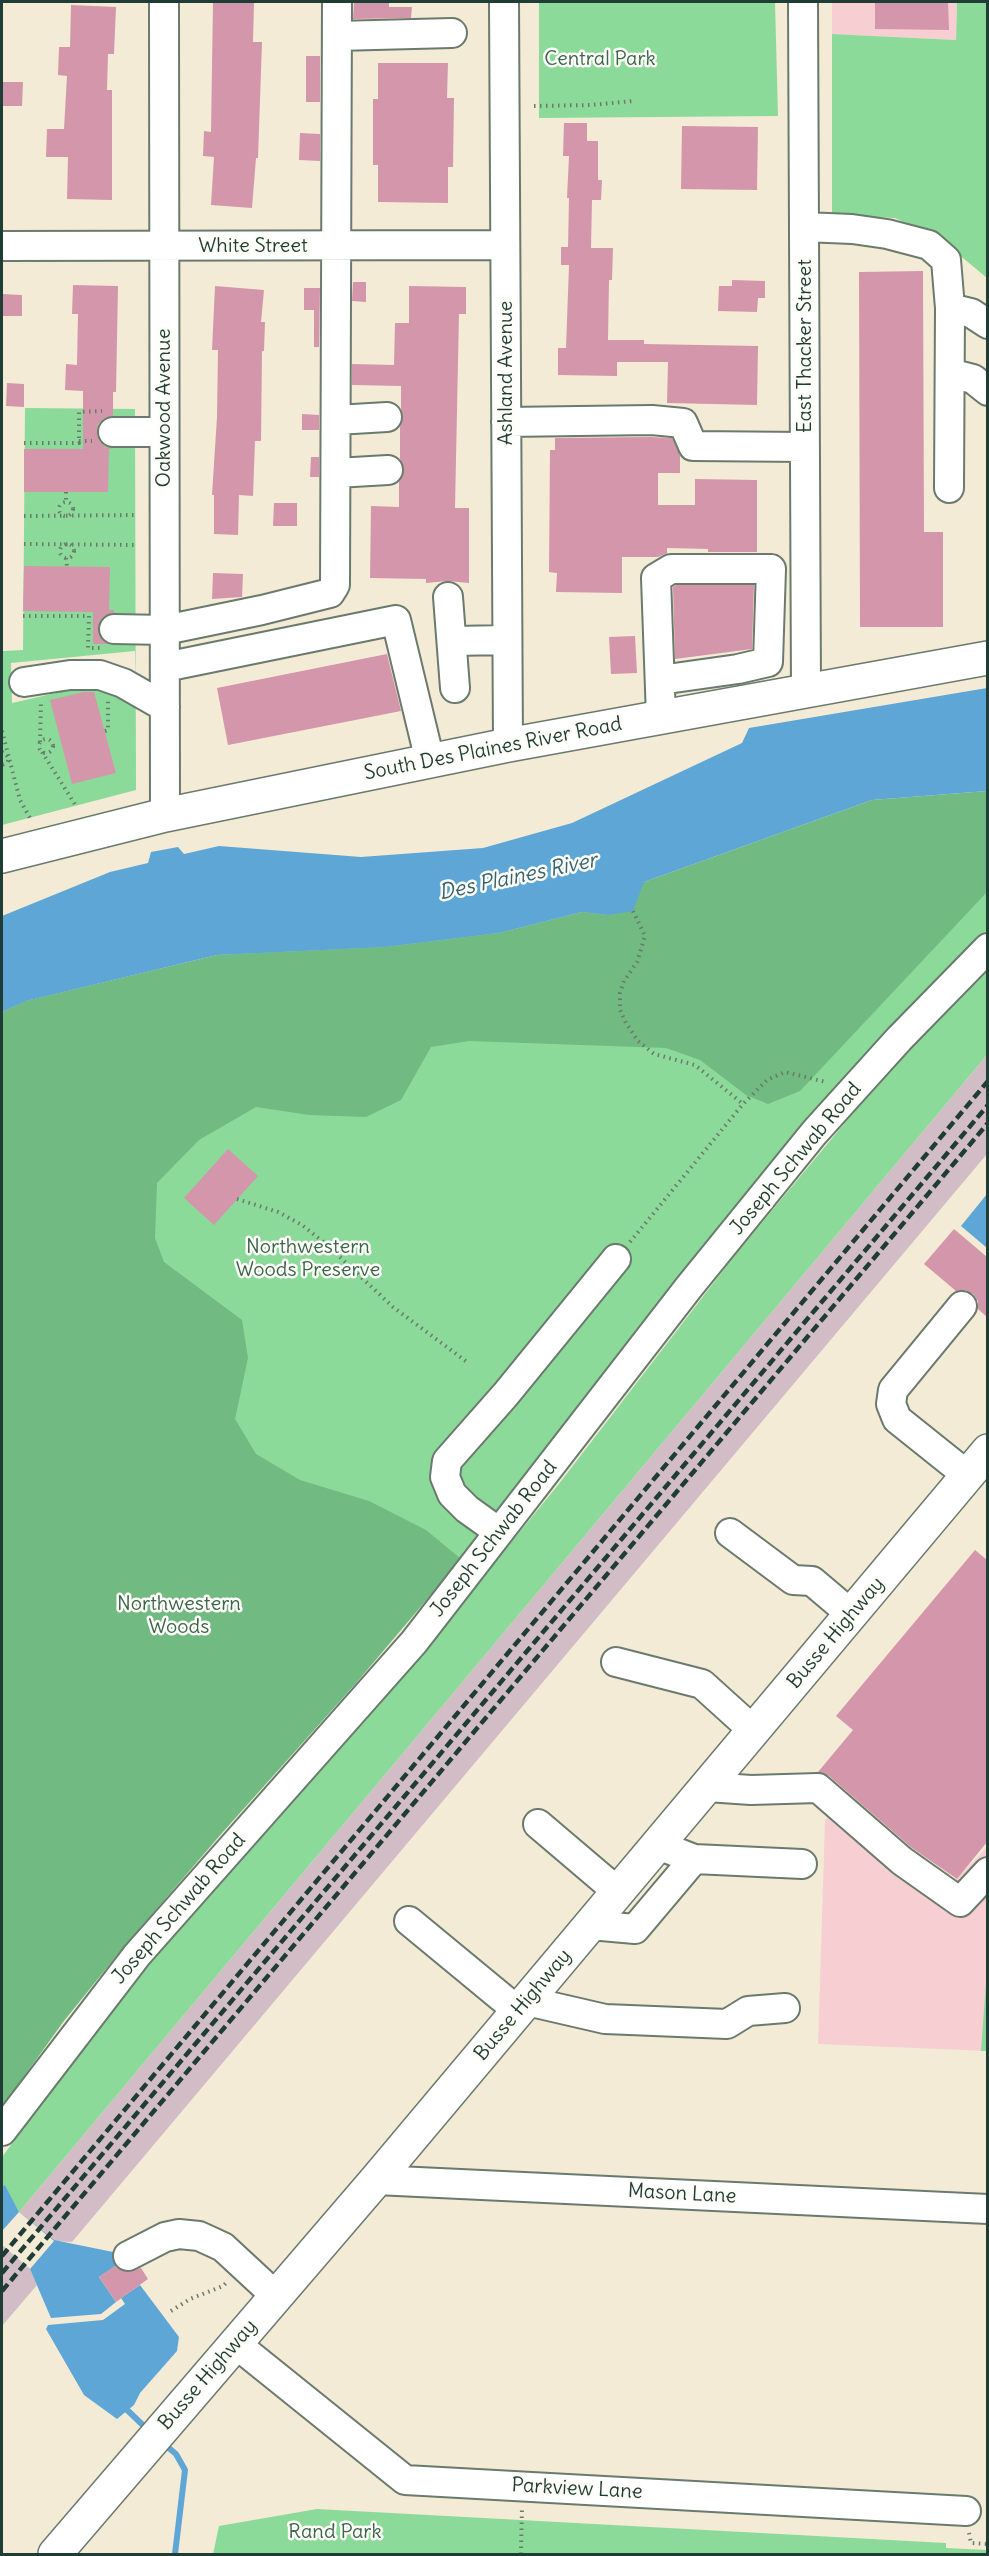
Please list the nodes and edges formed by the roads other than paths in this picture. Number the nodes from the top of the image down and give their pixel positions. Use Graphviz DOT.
graph roads {
  1 [pos="164,2"];
  2 [pos="337,2"];
  3 [pos="504,2"];
  4 [pos="803,2"];
  5 [pos="452,33"];
  6 [pos="337,36"];
  7 [pos="804,227"];
  8 [pos="505,245"];
  9 [pos="2,246"];
  10 [pos="164,246"];
  11 [pos="337,246"];
  12 [pos="950,308"];
  13 [pos="987,324"];
  14 [pos="950,373"];
  15 [pos="987,391"];
  16 [pos="387,417"];
  17 [pos="336,420"];
  18 [pos="506,422"];
  19 [pos="164,432"];
  20 [pos="110,435"];
  21 [pos="805,447"];
  22 [pos="388,470"];
  23 [pos="336,473"];
  24 [pos="949,488"];
  25 [pos="448,597"];
  26 [pos="120,629"];
  27 [pos="165,630"];
  28 [pos="507,640"];
  29 [pos="452,641"];
  30 [pos="986,654"];
  31 [pos="165,666"];
  32 [pos="660,680"];
  33 [pos="455,688"];
  34 [pos="33,689"];
  35 [pos="807,690"];
  36 [pos="165,707"];
  37 [pos="661,717"];
  38 [pos="508,745"];
  39 [pos="430,761"];
  40 [pos="165,815"];
  41 [pos="2,856"];
  42 [pos="987,948"];
  43 [pos="616,1259"];
  44 [pos="962,1306"];
  45 [pos="977,1463"];
  46 [pos="499,1532"];
  47 [pos="730,1533"];
  48 [pos="851,1614"];
  49 [pos="616,1662"];
  50 [pos="754,1731"];
  51 [pos="707,1787"];
  52 [pos="538,1824"];
  53 [pos="658,1845"];
  54 [pos="694,1859"];
  55 [pos="802,1864"];
  56 [pos="987,1872"];
  57 [pos="618,1892"];
  58 [pos="409,1921"];
  59 [pos="590,1925"];
  60 [pos="522,2006"];
  61 [pos="785,2008"];
  62 [pos="2,2131"];
  63 [pos="376,2180"];
  64 [pos="987,2209"];
  65 [pos="128,2256"];
  66 [pos="277,2296"];
  67 [pos="236,2344"];
  68 [pos="966,2511"];
  69 [pos="55,2554"];
  1 -- 10 [label="street, Oakwood Avenue"];
  2 -- 6 [label="street"];
  3 -- 8 [label="street, Ashland Avenue"];
  4 -- 7 [label="street, East Thacker Street"];
  5 -- 6 [label="street"];
  6 -- 11 [label="street"];
  7 -- 12 [label="street"];
  7 -- 21 [label="street, East Thacker Street"];
  8 -- 11 [label="street, White Street"];
  8 -- 18 [label="street, Ashland Avenue"];
  9 -- 10 [label="street, White Street"];
  10 -- 11 [label="street, White Street"];
  10 -- 19 [label="street, Oakwood Avenue"];
  11 -- 17 [label="street"];
  12 -- 13 [label="street"];
  12 -- 14 [label="street"];
  14 -- 15 [label="street"];
  14 -- 24 [label="street"];
  16 -- 17 [label="street"];
  17 -- 23 [label="street"];
  18 -- 21 [label="street"];
  18 -- 28 [label="street, Ashland Avenue"];
  19 -- 20 [label="street"];
  19 -- 27 [label="street, Oakwood Avenue"];
  21 -- 35 [label="street, East Thacker Street"];
  22 -- 23 [label="street"];
  23 -- 27 [label="street"];
  25 -- 29 [label="street"];
  26 -- 27 [label="street"];
  27 -- 31 [label="street, Oakwood Avenue"];
  28 -- 29 [label="street"];
  28 -- 38 [label="street, Ashland Avenue"];
  29 -- 33 [label="street"];
  30 -- 35 [label="main road, South Des Plaines River Road"];
  31 -- 36 [label="street, Oakwood Avenue"];
  31 -- 39 [label="street"];
  32 -- 32 [label="street"];
  32 -- 37 [label="street"];
  34 -- 36 [label="street"];
  35 -- 37 [label="main road, South Des Plaines River Road"];
  36 -- 40 [label="street, Oakwood Avenue"];
  37 -- 38 [label="main road, South Des Plaines River Road"];
  38 -- 39 [label="main road, South Des Plaines River Road"];
  39 -- 40 [label="main road, South Des Plaines River Road"];
  40 -- 41 [label="main road, South Des Plaines River Road"];
  42 -- 46 [label="street, Joseph Schwab Road"];
  43 -- 46 [label="street"];
  44 -- 45 [label="street"];
  45 -- 48 [label="main road, Busse Highway"];
  46 -- 62 [label="street, Joseph Schwab Road"];
  47 -- 48 [label="street"];
  48 -- 50 [label="main road, Busse Highway"];
  49 -- 50 [label="street"];
  50 -- 51 [label="main road, Busse Highway"];
  51 -- 53 [label="main road, Busse Highway"];
  51 -- 56 [label="street"];
  52 -- 57 [label="street"];
  53 -- 54 [label="street"];
  53 -- 57 [label="main road, Busse Highway"];
  54 -- 55 [label="street"];
  54 -- 59 [label="street"];
  57 -- 59 [label="main road, Busse Highway"];
  58 -- 60 [label="street"];
  59 -- 60 [label="main road, Busse Highway"];
  60 -- 61 [label="street"];
  60 -- 63 [label="main road, Busse Highway"];
  63 -- 64 [label="street, Mason Lane"];
  63 -- 66 [label="main road, Busse Highway"];
  65 -- 66 [label="street"];
  66 -- 67 [label="main road, Busse Highway"];
  67 -- 68 [label="street, Parkview Lane"];
  67 -- 69 [label="main road, Busse Highway"];
}
